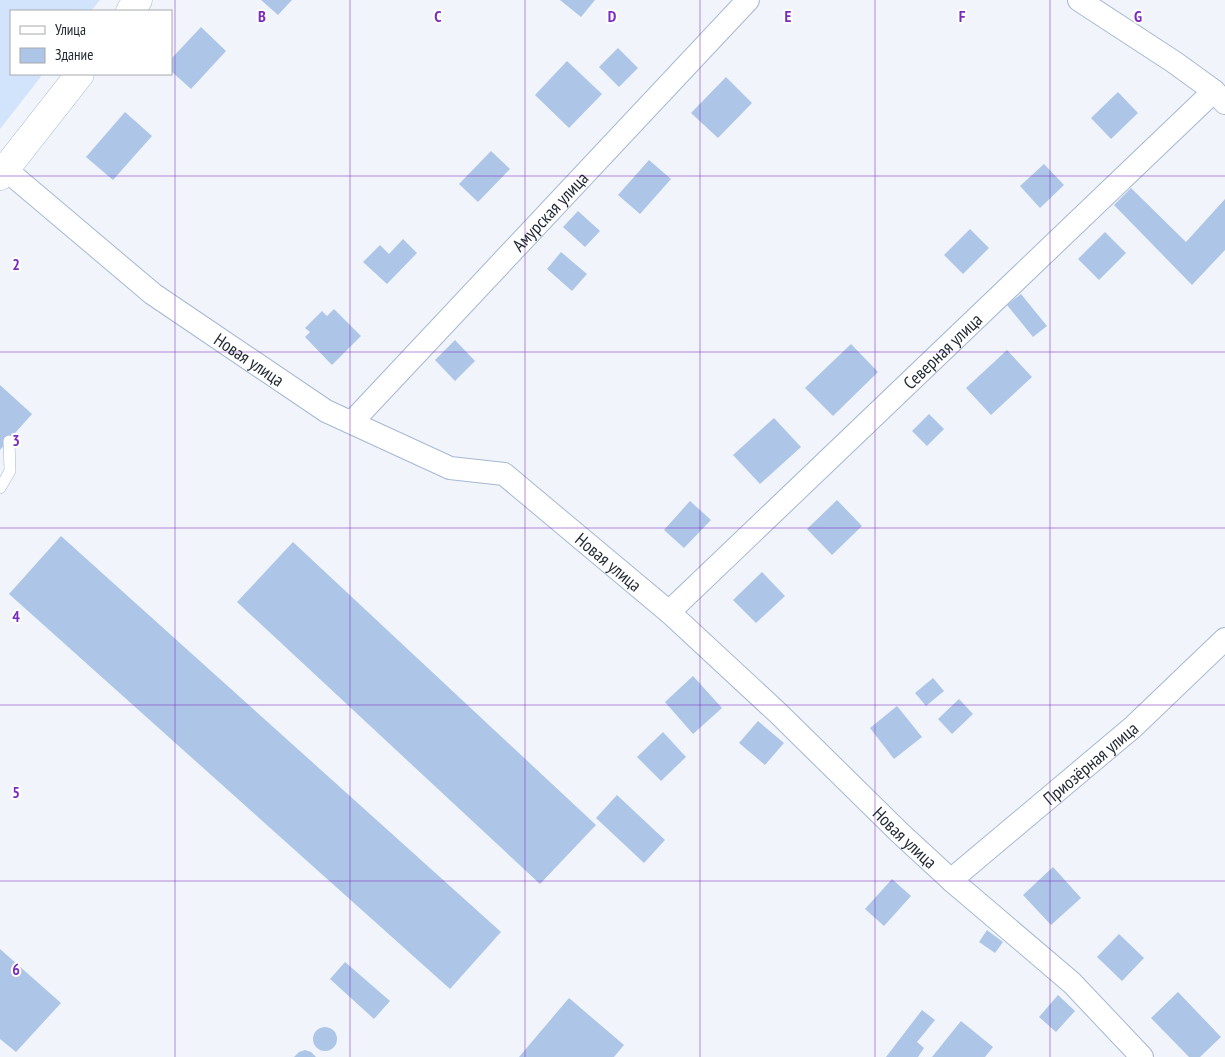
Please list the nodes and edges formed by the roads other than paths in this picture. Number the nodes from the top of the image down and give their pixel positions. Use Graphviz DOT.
graph roads {
  1 [pos="748,0"];
  2 [pos="1079,0"];
  3 [pos="79,75"];
  4 [pos="1219,97"];
  5 [pos="3,173"];
  6 [pos="352,422"];
  7 [pos="9,441"];
  8 [pos="0,488"];
  9 [pos="669,612"];
  10 [pos="1225,639"];
  11 [pos="951,880"];
  12 [pos="1142,1057"];
  1 -- 6 [label="street, Амурская улица"];
  2 -- 4 [label="street"];
  3 -- 5 [label="main road"];
  4 -- 9 [label="street, Северная улица"];
  5 -- 6 [label="street, Новая улица"];
  6 -- 9 [label="street, Новая улица"];
  7 -- 8 [label="lane"];
  9 -- 11 [label="street, Новая улица"];
  10 -- 11 [label="street, Приозёрная улица"];
  11 -- 12 [label="street, Новая улица"];
}
